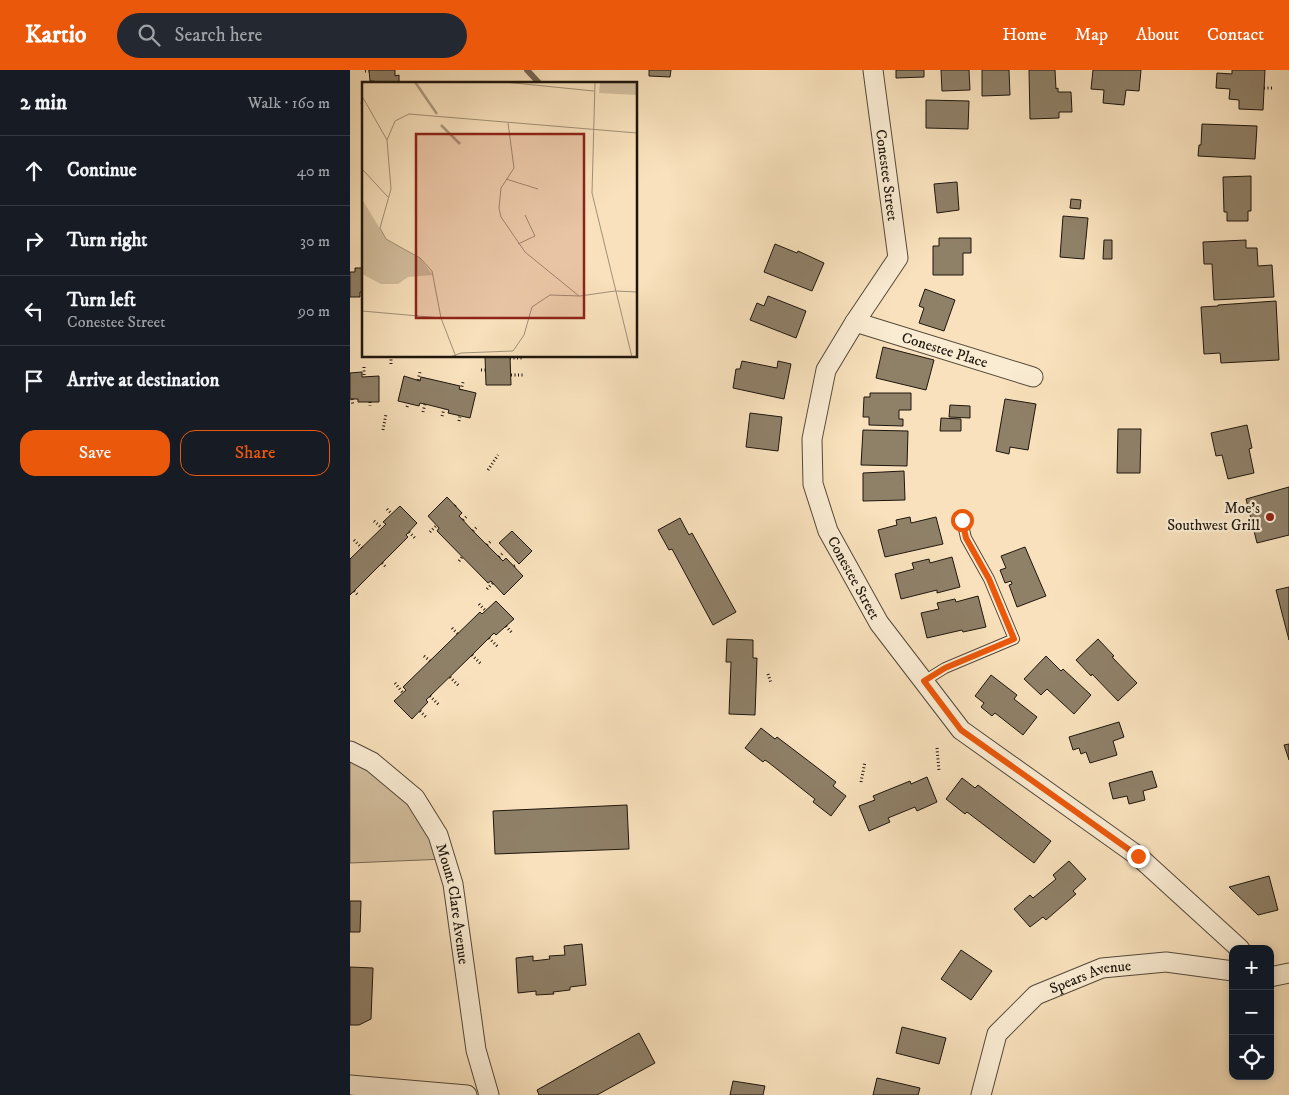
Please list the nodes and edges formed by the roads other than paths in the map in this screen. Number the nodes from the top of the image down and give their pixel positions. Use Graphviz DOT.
graph roads {
  1 [pos="873,70"];
  2 [pos="855,322"];
  3 [pos="1033,377"];
  4 [pos="962,520"];
  5 [pos="924,681"];
  6 [pos="350,751"];
  7 [pos="1236,945"];
  8 [pos="1229,970"];
  9 [pos="1289,973"];
  10 [pos="1274,975"];
  11 [pos="350,1085"];
  12 [pos="466,1095"];
  13 [pos="489,1095"];
  14 [pos="982,1095"];
  1 -- 2 [label="street, Conestee Street"];
  2 -- 3 [label="street, Conestee Place"];
  2 -- 5 [label="street, Conestee Street"];
  4 -- 5 [label="lane"];
  5 -- 7 [label="street, Conestee Street"];
  6 -- 13 [label="street, Mount Clare Avenue"];
  8 -- 14 [label="street, Spears Avenue"];
  9 -- 10 [label="street"];
  11 -- 12 [label="street"];
}
